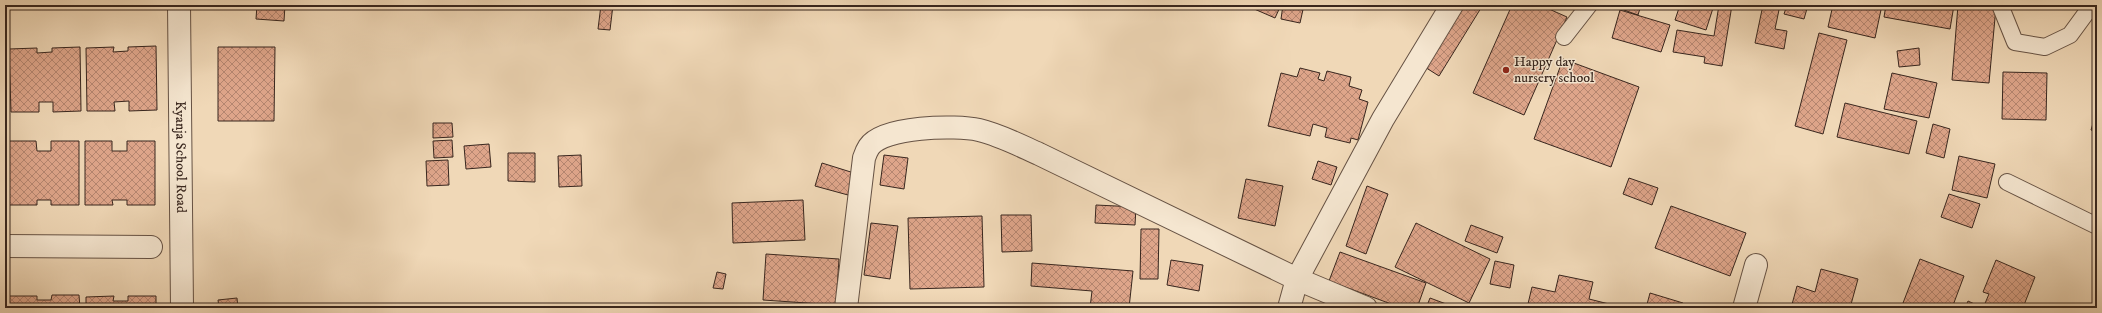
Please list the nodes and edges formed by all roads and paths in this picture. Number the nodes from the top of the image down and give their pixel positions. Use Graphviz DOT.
graph roads {
  1 [pos="179,5"];
  2 [pos="1452,5"];
  3 [pos="1589,5"];
  4 [pos="2000,5"];
  5 [pos="2092,5"];
  6 [pos="1564,37"];
  7 [pos="2007,182"];
  8 [pos="2097,226"];
  9 [pos="5,246"];
  10 [pos="151,247"];
  11 [pos="1756,265"];
  12 [pos="1298,279"];
  13 [pos="182,308"];
  14 [pos="846,308"];
  15 [pos="1289,308"];
  16 [pos="1366,308"];
  17 [pos="1744,308"];
  1 -- 13 [label="street, Kyanja School Road"];
  2 -- 12 [label="street"];
  3 -- 6 [label="lane"];
  4 -- 5 [label="lane"];
  7 -- 8 [label="lane"];
  9 -- 10 [label="street"];
  11 -- 17 [label="street"];
  12 -- 14 [label="street"];
  12 -- 15 [label="street"];
  12 -- 16 [label="street"];
}
